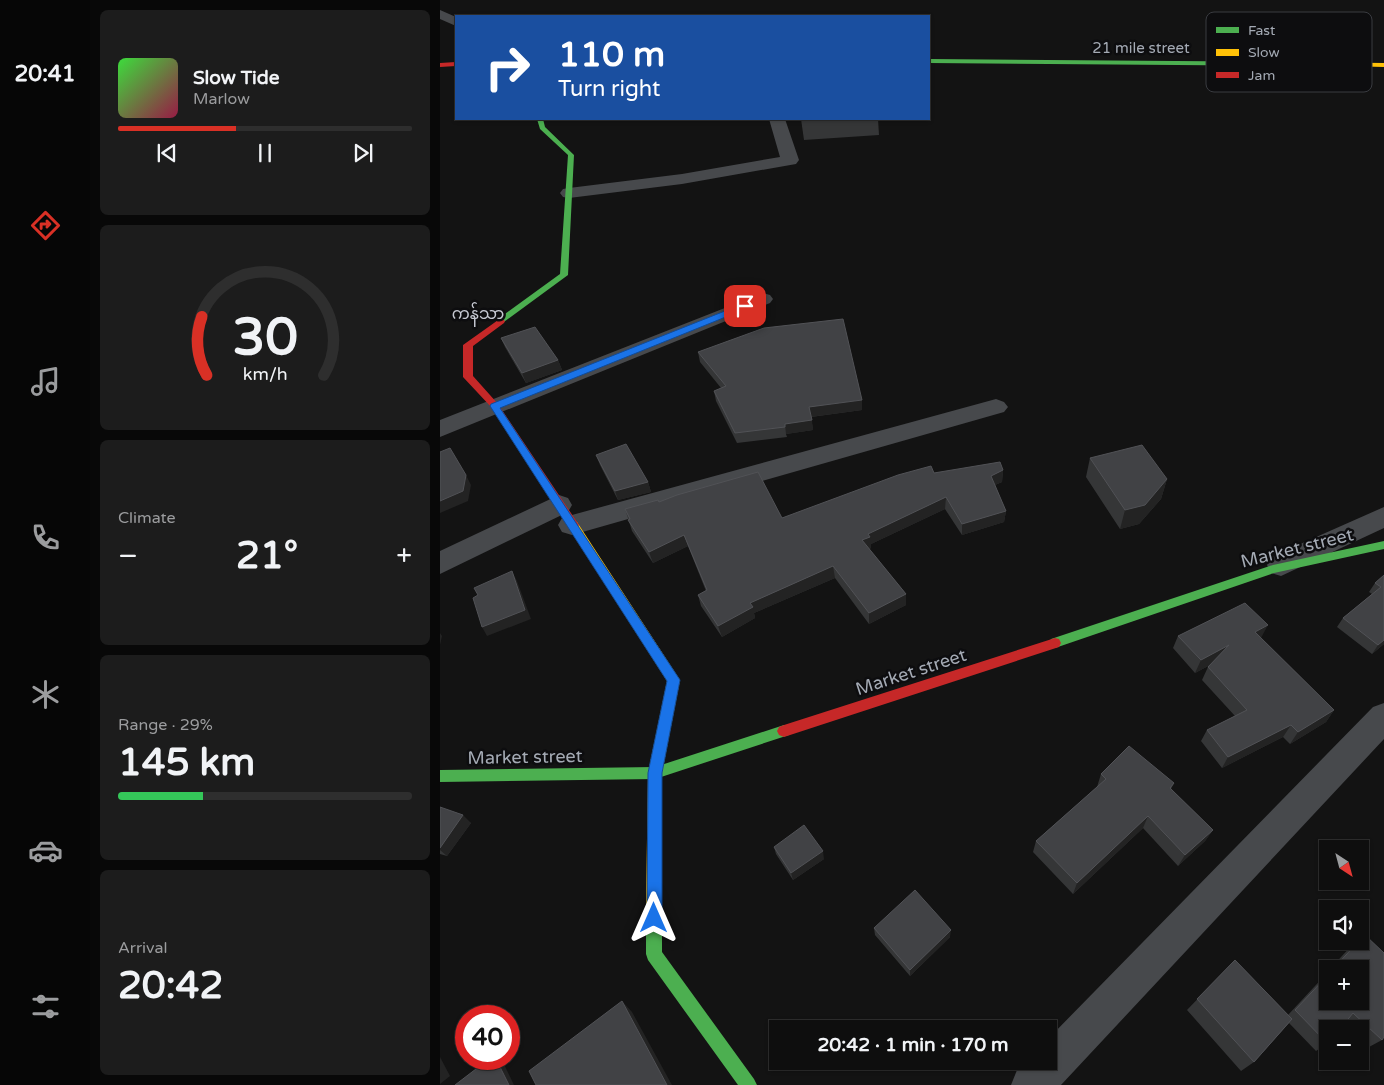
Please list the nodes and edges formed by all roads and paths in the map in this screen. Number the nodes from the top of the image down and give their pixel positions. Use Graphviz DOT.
graph roads {
  1 [pos="440,14"];
  2 [pos="455,22"];
  3 [pos="930,61"];
  4 [pos="1206,63"];
  5 [pos="455,64"];
  6 [pos="440,65"];
  7 [pos="540,120"];
  8 [pos="777,120"];
  9 [pos="569,193"];
  10 [pos="763,299"];
  11 [pos="495,406"];
  12 [pos="996,407"];
  13 [pos="440,429"];
  14 [pos="566,515"];
  15 [pos="1384,517"];
  16 [pos="1384,545"];
  17 [pos="440,563"];
  18 [pos="1273,569"];
  19 [pos="1384,717"];
  20 [pos="655,773"];
  21 [pos="440,776"];
  22 [pos="748,1085"];
  23 [pos="1032,1085"];
  1 -- 2 [label="street"];
  3 -- 4 [label="street, 21 mile street"];
  5 -- 6 [label="street"];
  7 -- 9 [label="street"];
  8 -- 9 [label="street"];
  9 -- 11 [label="street"];
  10 -- 11 [label="street"];
  11 -- 13 [label="street"];
  11 -- 14 [label="street"];
  12 -- 14 [label="street"];
  14 -- 17 [label="street"];
  14 -- 20 [label="street"];
  15 -- 18 [label="street"];
  16 -- 18 [label="street, Market street"];
  18 -- 20 [label="street, Market street"];
  19 -- 23 [label="street"];
  20 -- 21 [label="street, Market street"];
  20 -- 22 [label="street"];
}
